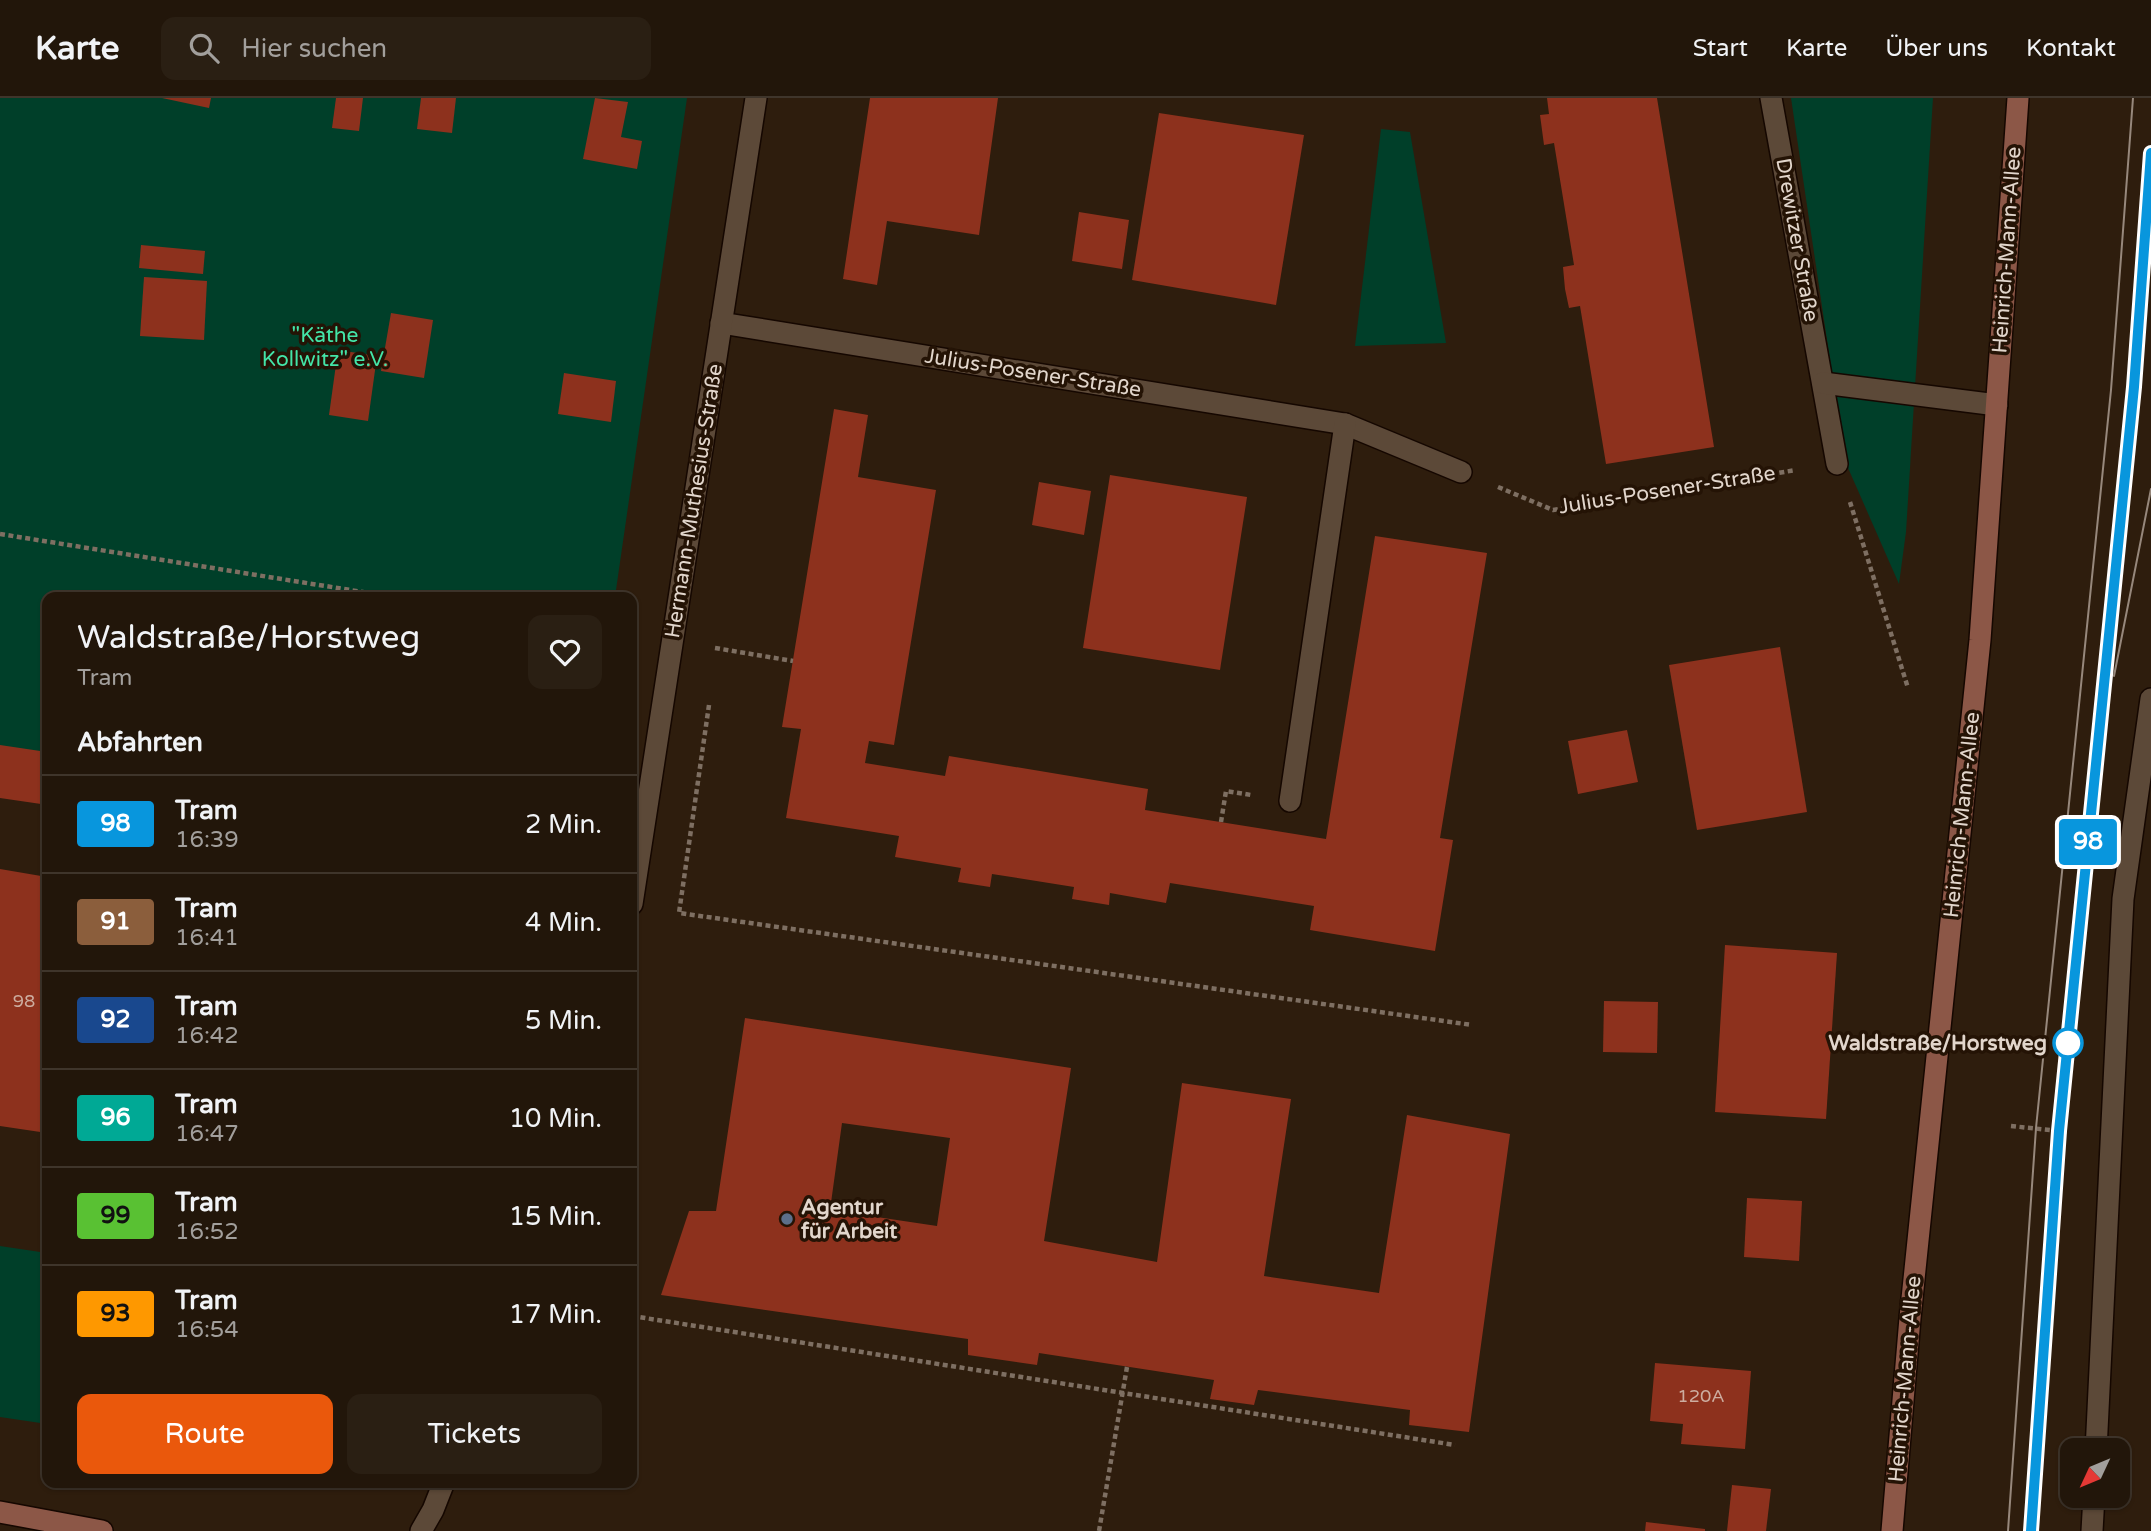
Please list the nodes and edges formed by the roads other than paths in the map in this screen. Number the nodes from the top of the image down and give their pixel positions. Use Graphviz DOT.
graph roads {
  1 [pos="756,98"];
  2 [pos="1771,98"];
  3 [pos="2018,98"];
  4 [pos="721,323"];
  5 [pos="1823,383"];
  6 [pos="1997,405"];
  7 [pos="1345,424"];
  8 [pos="1837,464"];
  9 [pos="1461,472"];
  10 [pos="2151,699"];
  11 [pos="1290,801"];
  12 [pos="637,871"];
  13 [pos="2097,1438"];
  14 [pos="441,1488"];
  15 [pos="2093,1508"];
  16 [pos="0,1513"];
  17 [pos="102,1531"];
  18 [pos="421,1531"];
  19 [pos="1892,1531"];
  20 [pos="2092,1531"];
  1 -- 4 [label="street, Hermann-Muthesius-Straße"];
  2 -- 5 [label="street, Drewitzer Straße"];
  3 -- 6 [label="main road, Heinrich-Mann-Allee"];
  4 -- 7 [label="street, Julius-Posener-Straße"];
  4 -- 12 [label="street, Hermann-Muthesius-Straße"];
  5 -- 6 [label="street"];
  5 -- 8 [label="street, Drewitzer Straße"];
  6 -- 19 [label="main road, Heinrich-Mann-Allee"];
  7 -- 9 [label="street, Julius-Posener-Straße"];
  7 -- 11 [label="street"];
  10 -- 13 [label="street"];
  14 -- 18 [label="street"];
  15 -- 20 [label="street"];
  16 -- 17 [label="main road"];
}
